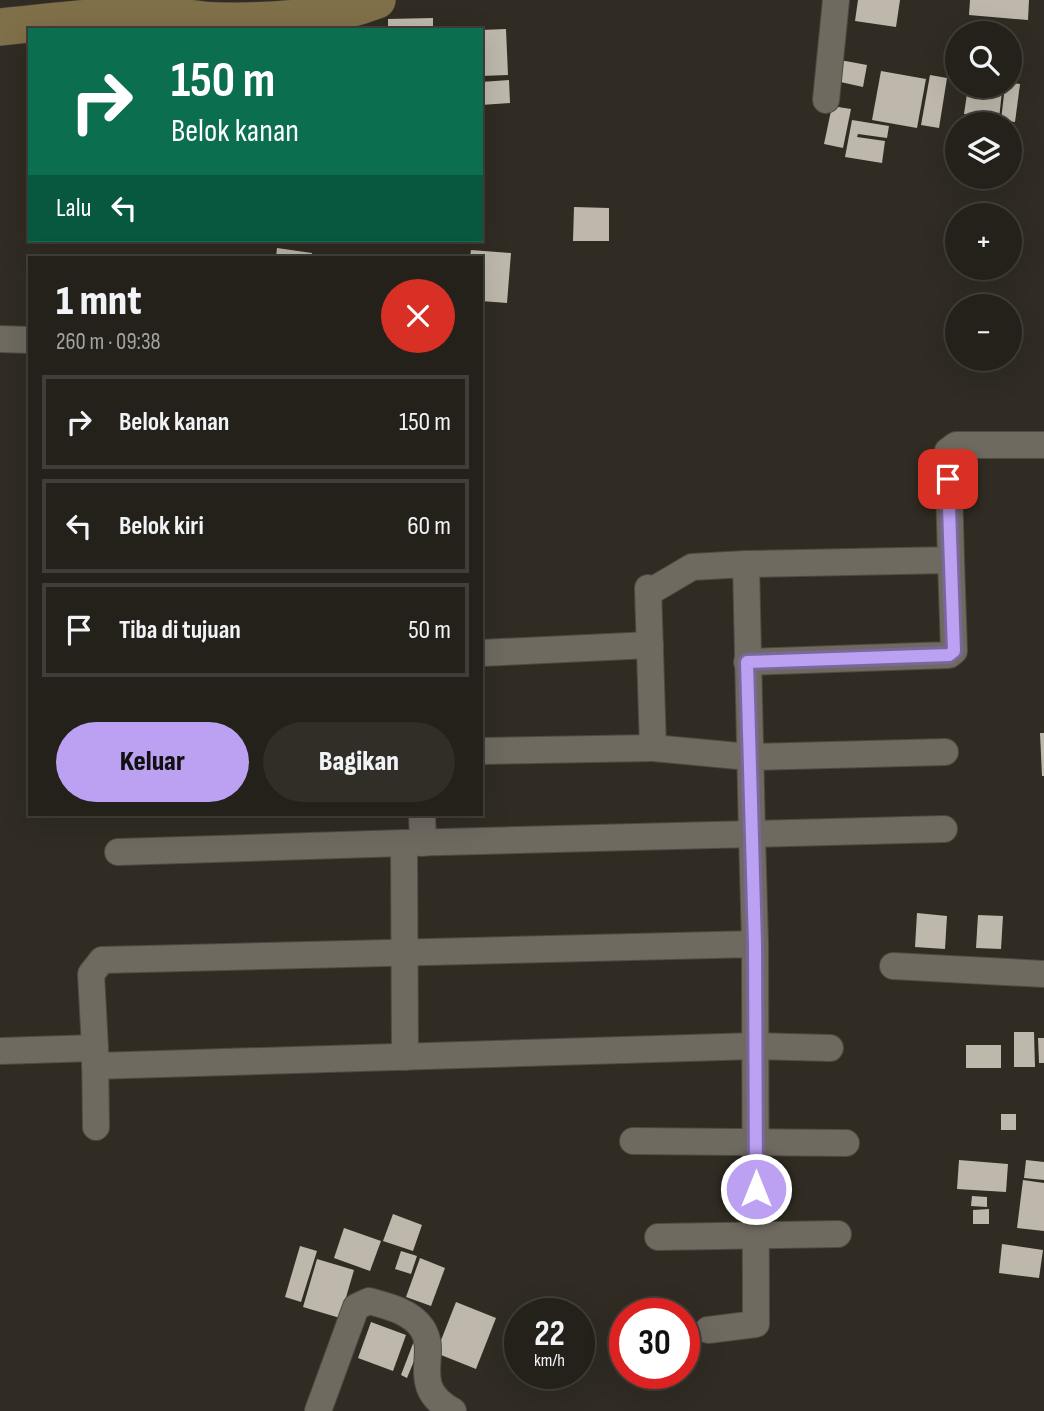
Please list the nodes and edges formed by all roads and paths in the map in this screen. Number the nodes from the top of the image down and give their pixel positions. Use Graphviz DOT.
graph roads {
  1 [pos="377,0"];
  2 [pos="836,0"];
  3 [pos="0,27"];
  4 [pos="826,100"];
  5 [pos="0,339"];
  6 [pos="28,340"];
  7 [pos="1044,444"];
  8 [pos="951,560"];
  9 [pos="746,564"];
  10 [pos="650,645"];
  11 [pos="483,653"];
  12 [pos="747,662"];
  13 [pos="653,748"];
  14 [pos="483,751"];
  15 [pos="945,752"];
  16 [pos="749,757"];
  17 [pos="421,816"];
  18 [pos="944,829"];
  19 [pos="752,835"];
  20 [pos="414,843"];
  21 [pos="118,852"];
  22 [pos="755,944"];
  23 [pos="404,953"];
  24 [pos="893,966"];
  25 [pos="1044,974"];
  26 [pos="755,1046"];
  27 [pos="830,1048"];
  28 [pos="0,1051"];
  29 [pos="95,1057"];
  30 [pos="405,1057"];
  31 [pos="96,1127"];
  32 [pos="632,1141"];
  33 [pos="755,1142"];
  34 [pos="846,1143"];
  35 [pos="838,1234"];
  36 [pos="756,1235"];
  37 [pos="658,1237"];
  38 [pos="708,1330"];
  39 [pos="318,1411"];
  40 [pos="453,1411"];
  1 -- 3 [label="street"];
  2 -- 4 [label="street"];
  5 -- 6 [label="street"];
  7 -- 8 [label="street"];
  8 -- 9 [label="street"];
  8 -- 12 [label="street"];
  9 -- 10 [label="street"];
  9 -- 12 [label="street"];
  10 -- 11 [label="street"];
  10 -- 13 [label="street"];
  12 -- 16 [label="street"];
  13 -- 14 [label="street"];
  13 -- 16 [label="street"];
  15 -- 16 [label="street"];
  16 -- 19 [label="street"];
  17 -- 20 [label="street"];
  18 -- 19 [label="street"];
  19 -- 20 [label="street"];
  19 -- 22 [label="street"];
  20 -- 21 [label="street"];
  20 -- 23 [label="street"];
  22 -- 23 [label="street"];
  22 -- 26 [label="street"];
  23 -- 29 [label="street"];
  23 -- 30 [label="street"];
  24 -- 25 [label="street"];
  26 -- 27 [label="street"];
  26 -- 30 [label="street"];
  26 -- 33 [label="street"];
  28 -- 29 [label="street"];
  29 -- 30 [label="street"];
  29 -- 31 [label="street"];
  32 -- 33 [label="street"];
  33 -- 34 [label="street"];
  33 -- 36 [label="street"];
  35 -- 36 [label="street"];
  36 -- 37 [label="street"];
  36 -- 38 [label="street"];
  39 -- 40 [label="street"];
}
